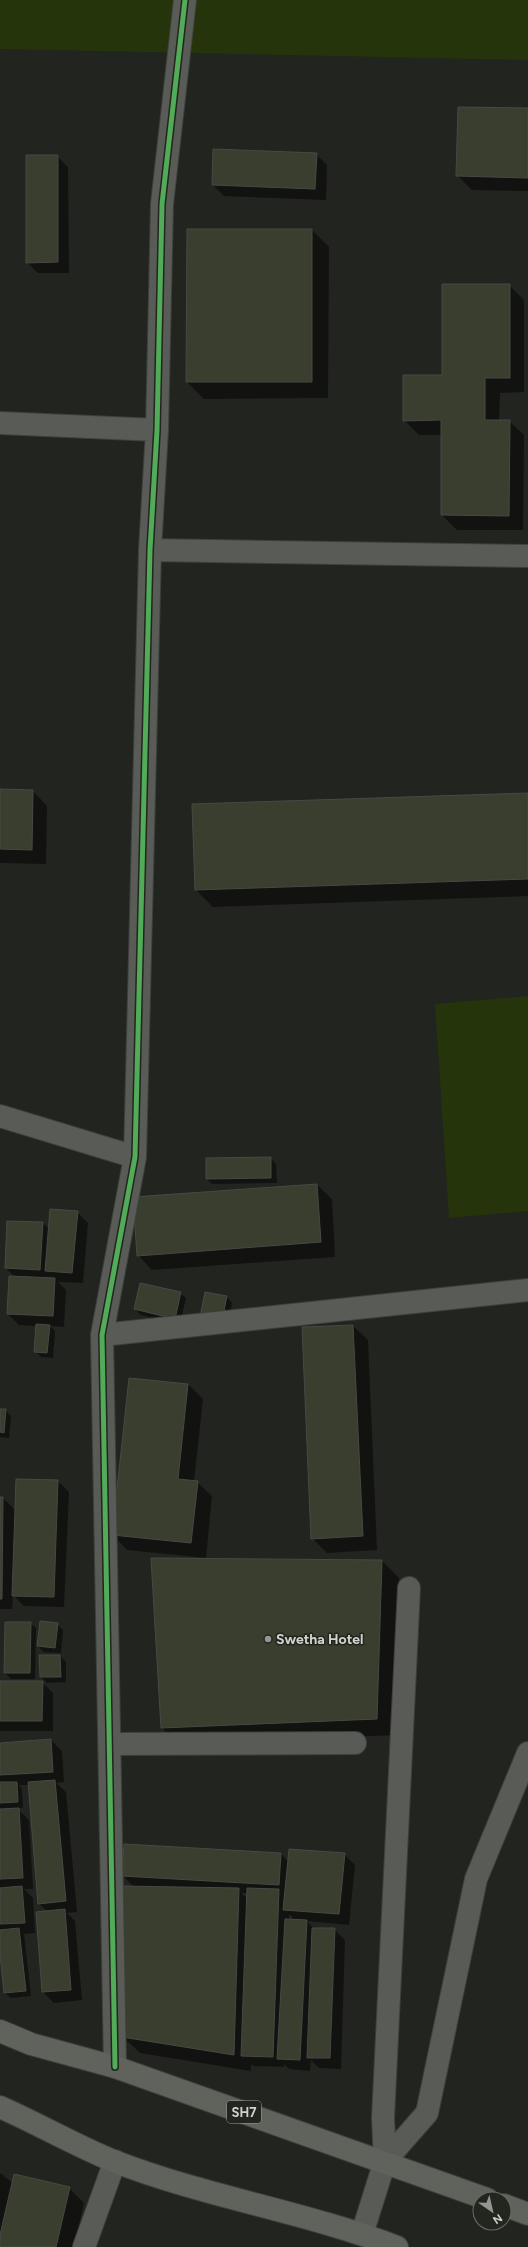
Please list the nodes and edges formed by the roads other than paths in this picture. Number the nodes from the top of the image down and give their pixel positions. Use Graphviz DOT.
graph roads {
  1 [pos="185,0"];
  2 [pos="0,423"];
  3 [pos="158,430"];
  4 [pos="150,550"];
  5 [pos="528,556"];
  6 [pos="0,1116"];
  7 [pos="135,1157"];
  8 [pos="528,1290"];
  9 [pos="102,1335"];
  10 [pos="409,1588"];
  11 [pos="355,1743"];
  12 [pos="110,1744"];
  13 [pos="528,1753"];
  14 [pos="0,2031"];
  15 [pos="115,2067"];
  16 [pos="0,2107"];
  17 [pos="385,2161"];
  18 [pos="115,2162"];
  19 [pos="472,2193"];
  20 [pos="512,2208"];
  21 [pos="528,2214"];
  22 [pos="362,2234"];
  23 [pos="84,2247"];
  24 [pos="398,2247"];
  1 -- 3 [label="street"];
  2 -- 3 [label="street"];
  3 -- 4 [label="street"];
  4 -- 5 [label="street"];
  4 -- 7 [label="street"];
  6 -- 7 [label="street"];
  7 -- 9 [label="street"];
  8 -- 9 [label="street"];
  9 -- 12 [label="street"];
  10 -- 17 [label="street"];
  11 -- 12 [label="street"];
  12 -- 15 [label="street"];
  13 -- 17 [label="street"];
  14 -- 15 [label="main road, SH7"];
  15 -- 17 [label="main road, SH7"];
  16 -- 18 [label="main road"];
  17 -- 19 [label="main road, SH7"];
  17 -- 22 [label="street"];
  18 -- 22 [label="main road"];
  18 -- 23 [label="street"];
  20 -- 21 [label="main road"];
  22 -- 24 [label="main road"];
}
